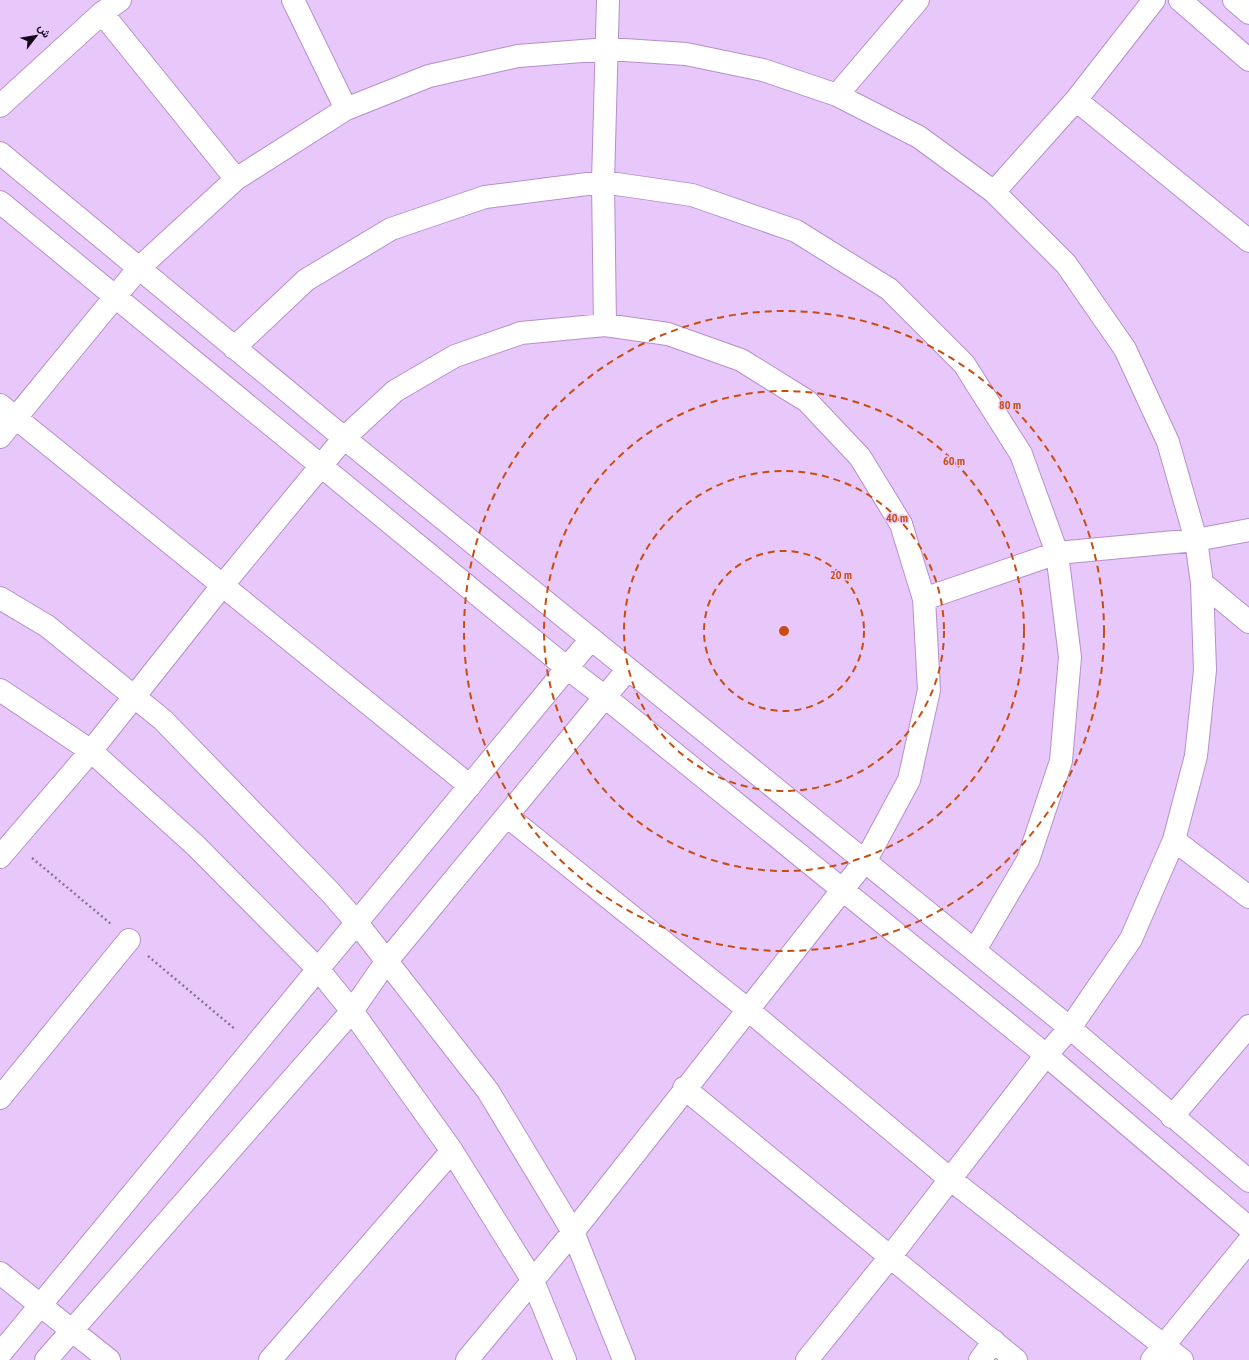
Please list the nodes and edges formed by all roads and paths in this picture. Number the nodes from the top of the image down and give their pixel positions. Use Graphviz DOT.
graph roads {
  1 [pos="120,0"];
  2 [pos="293,0"];
  3 [pos="608,0"];
  4 [pos="918,0"];
  5 [pos="1154,0"];
  6 [pos="1180,0"];
  7 [pos="1234,0"];
  8 [pos="102,13"];
  9 [pos="1249,13"];
  10 [pos="608,49"];
  11 [pos="1249,60"];
  12 [pos="837,95"];
  13 [pos="1076,100"];
  14 [pos="0,106"];
  15 [pos="346,109"];
  16 [pos="0,153"];
  17 [pos="236,179"];
  18 [pos="603,182"];
  19 [pos="994,192"];
  20 [pos="0,202"];
  21 [pos="1249,241"];
  22 [pos="138,269"];
  23 [pos="116,297"];
  24 [pos="604,325"];
  25 [pos="234,348"];
  26 [pos="8,411"];
  27 [pos="0,437"];
  28 [pos="344,438"];
  29 [pos="321,466"];
  30 [pos="1249,530"];
  31 [pos="1196,540"];
  32 [pos="1057,553"];
  33 [pos="1202,583"];
  34 [pos="222,586"];
  35 [pos="0,598"];
  36 [pos="924,599"];
  37 [pos="1249,622"];
  38 [pos="591,639"];
  39 [pos="567,668"];
  40 [pos="628,669"];
  41 [pos="0,690"];
  42 [pos="134,696"];
  43 [pos="605,697"];
  44 [pos="91,751"];
  45 [pos="470,786"];
  46 [pos="507,816"];
  47 [pos="1174,840"];
  48 [pos="0,857"];
  49 [pos="866,860"];
  50 [pos="842,890"];
  51 [pos="1249,897"];
  52 [pos="357,923"];
  53 [pos="129,940"];
  54 [pos="975,950"];
  55 [pos="386,962"];
  56 [pos="318,969"];
  57 [pos="747,1009"];
  58 [pos="352,1011"];
  59 [pos="1249,1026"];
  60 [pos="1070,1028"];
  61 [pos="1046,1054"];
  62 [pos="684,1088"];
  63 [pos="0,1098"];
  64 [pos="1172,1117"];
  65 [pos="452,1151"];
  66 [pos="950,1179"];
  67 [pos="1249,1181"];
  68 [pos="1249,1228"];
  69 [pos="573,1232"];
  70 [pos="1249,1241"];
  71 [pos="890,1257"];
  72 [pos="0,1273"];
  73 [pos="533,1281"];
  74 [pos="40,1306"];
  75 [pos="72,1330"];
  76 [pos="994,1341"];
  77 [pos="1158,1352"];
  78 [pos="0,1354"];
  79 [pos="46,1360"];
  80 [pos="109,1360"];
  81 [pos="270,1360"];
  82 [pos="467,1360"];
  83 [pos="565,1360"];
  84 [pos="624,1360"];
  85 [pos="807,1360"];
  86 [pos="980,1360"];
  87 [pos="1016,1360"];
  88 [pos="1182,1360"];
  1 -- 8 [label="street"];
  2 -- 15 [label="street"];
  3 -- 10 [label="street"];
  4 -- 12 [label="street"];
  5 -- 13 [label="street"];
  6 -- 11 [label="street"];
  7 -- 9 [label="street"];
  8 -- 14 [label="street"];
  8 -- 17 [label="street"];
  10 -- 12 [label="street"];
  10 -- 15 [label="street"];
  10 -- 18 [label="street"];
  12 -- 19 [label="street"];
  13 -- 19 [label="street"];
  13 -- 21 [label="street"];
  15 -- 17 [label="street"];
  16 -- 22 [label="street"];
  17 -- 22 [label="street"];
  18 -- 24 [label="street"];
  18 -- 25 [label="street"];
  18 -- 32 [label="street"];
  19 -- 31 [label="street"];
  20 -- 23 [label="street"];
  22 -- 23 [label="street"];
  22 -- 25 [label="street"];
  23 -- 26 [label="street"];
  23 -- 29 [label="street"];
  24 -- 28 [label="street"];
  24 -- 36 [label="street"];
  25 -- 28 [label="street"];
  26 -- 27 [label="street"];
  26 -- 34 [label="street"];
  28 -- 29 [label="street"];
  28 -- 38 [label="street"];
  29 -- 34 [label="street"];
  29 -- 39 [label="street"];
  30 -- 31 [label="street"];
  31 -- 32 [label="street"];
  31 -- 33 [label="street"];
  32 -- 36 [label="street"];
  32 -- 54 [label="street"];
  33 -- 37 [label="street"];
  33 -- 47 [label="street"];
  34 -- 42 [label="street"];
  34 -- 45 [label="street"];
  35 -- 42 [label="street"];
  36 -- 49 [label="street"];
  38 -- 39 [label="street"];
  38 -- 40 [label="street"];
  39 -- 43 [label="street"];
  39 -- 45 [label="street"];
  40 -- 43 [label="street"];
  40 -- 49 [label="street"];
  41 -- 44 [label="street"];
  42 -- 44 [label="street"];
  42 -- 52 [label="street"];
  43 -- 46 [label="street"];
  43 -- 50 [label="street"];
  44 -- 48 [label="street"];
  44 -- 56 [label="street"];
  45 -- 52 [label="street"];
  46 -- 55 [label="street"];
  46 -- 57 [label="street"];
  47 -- 51 [label="street"];
  47 -- 60 [label="street"];
  49 -- 50 [label="street"];
  49 -- 54 [label="street"];
  50 -- 57 [label="street"];
  50 -- 61 [label="street"];
  52 -- 55 [label="street"];
  52 -- 56 [label="street"];
  53 -- 63 [label="street"];
  54 -- 60 [label="street"];
  55 -- 58 [label="street"];
  55 -- 69 [label="street"];
  56 -- 58 [label="street"];
  56 -- 74 [label="street"];
  57 -- 62 [label="street"];
  57 -- 66 [label="street"];
  58 -- 65 [label="street"];
  58 -- 75 [label="street"];
  59 -- 64 [label="street"];
  60 -- 61 [label="street"];
  60 -- 64 [label="street"];
  61 -- 66 [label="street"];
  61 -- 68 [label="street"];
  62 -- 69 [label="street"];
  62 -- 71 [label="street"];
  64 -- 67 [label="street"];
  65 -- 73 [label="street"];
  65 -- 81 [label="street"];
  66 -- 71 [label="street"];
  66 -- 77 [label="street"];
  69 -- 73 [label="street"];
  69 -- 84 [label="street"];
  70 -- 77 [label="street"];
  71 -- 76 [label="street"];
  71 -- 85 [label="street"];
  72 -- 74 [label="street"];
  73 -- 82 [label="street"];
  73 -- 83 [label="street"];
  74 -- 75 [label="street"];
  74 -- 78 [label="street"];
  75 -- 79 [label="street"];
  75 -- 80 [label="street"];
  76 -- 86 [label="street"];
  76 -- 87 [label="street"];
  77 -- 88 [label="street"];
}
